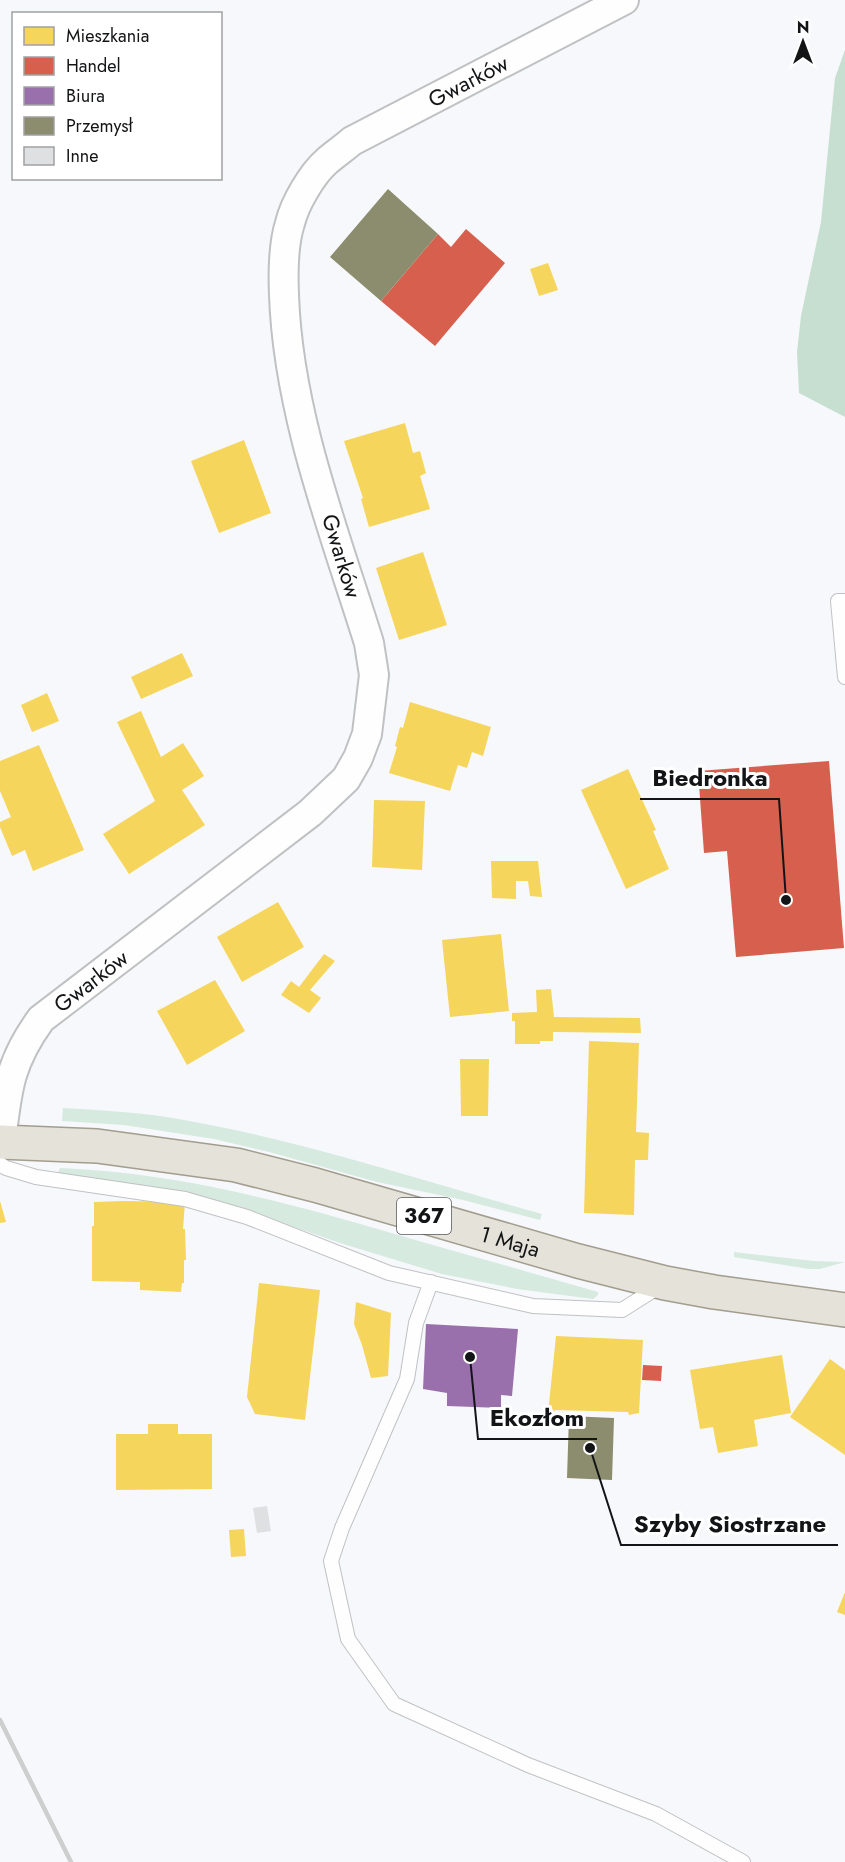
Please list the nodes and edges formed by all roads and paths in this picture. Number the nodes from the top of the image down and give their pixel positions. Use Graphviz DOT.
graph roads {
  1 [pos="624,0"];
  2 [pos="845,601"];
  3 [pos="845,677"];
  4 [pos="0,1149"];
  5 [pos="431,1282"];
  6 [pos="665,1283"];
  7 [pos="845,1310"];
  8 [pos="742,1862"];
  1 -- 4 [label="street, Gwarków"];
  2 -- 3 [label="lane"];
  4 -- 5 [label="lane"];
  4 -- 6 [label="main road, 1 Maja / 367"];
  5 -- 6 [label="lane"];
  5 -- 8 [label="lane"];
  6 -- 7 [label="main road, 1 Maja / 367"];
}
